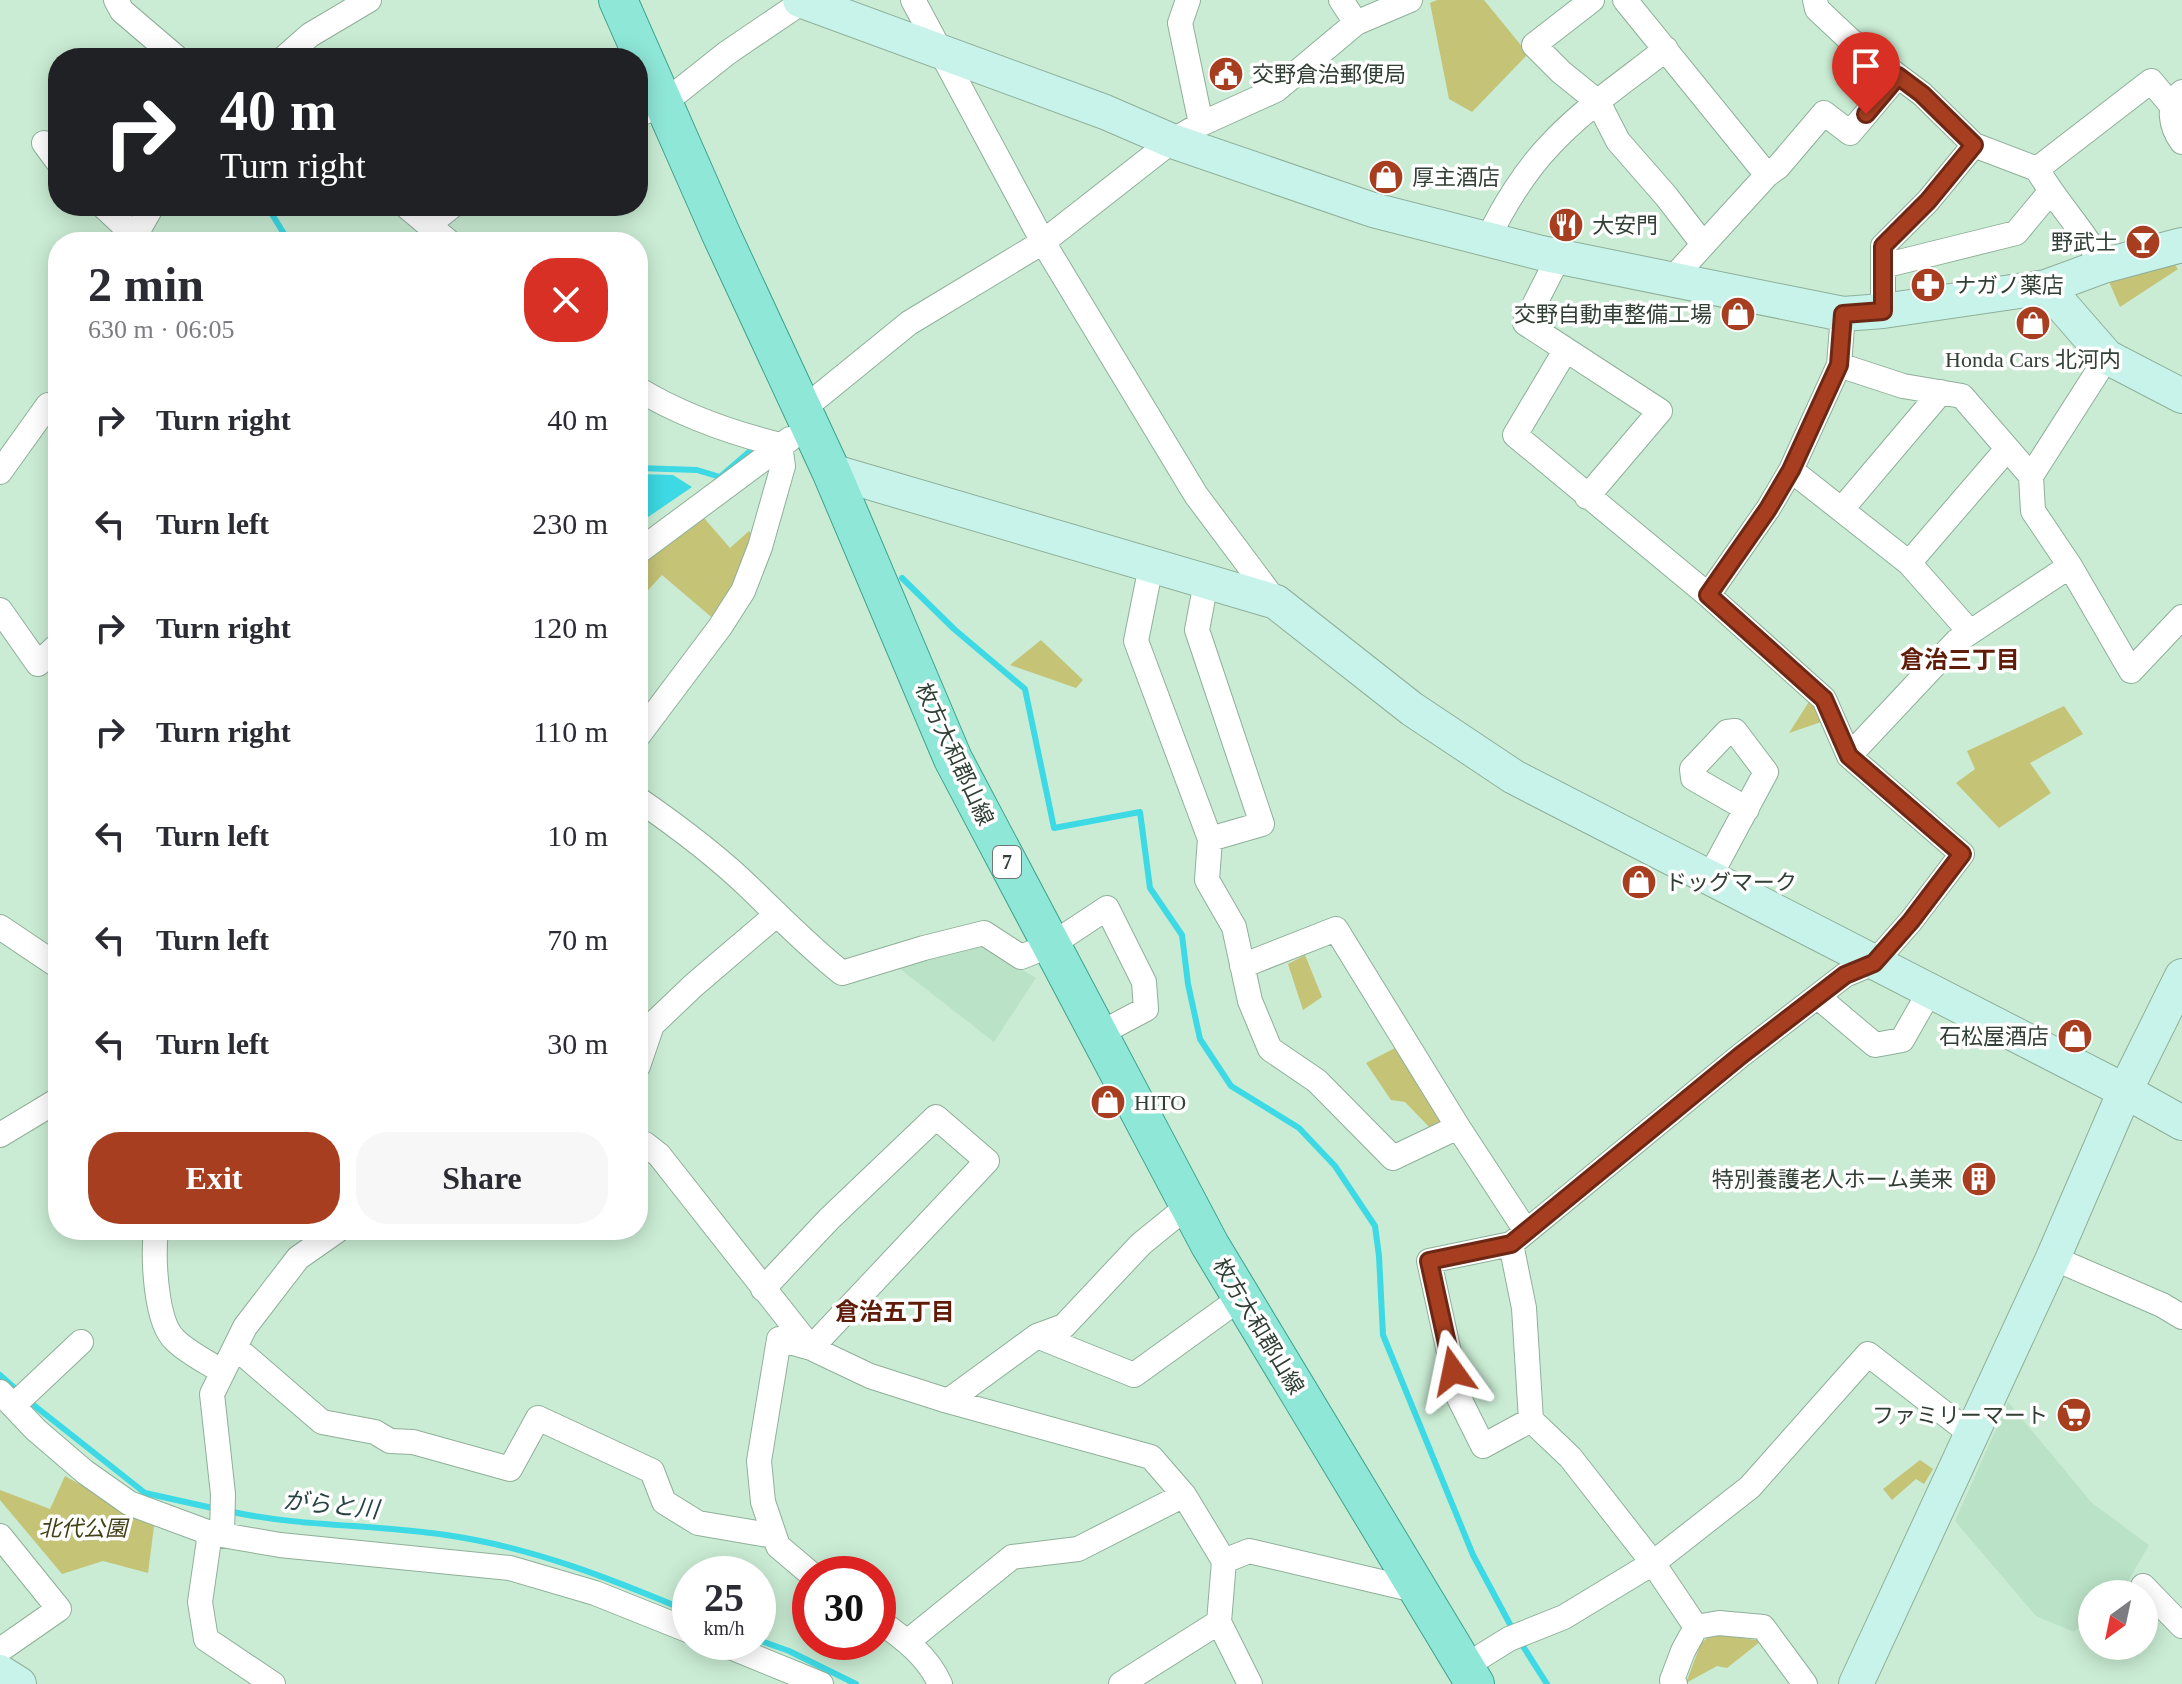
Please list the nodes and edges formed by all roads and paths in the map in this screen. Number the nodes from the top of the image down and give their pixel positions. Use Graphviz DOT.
graph roads {
  1 [pos="116,0"];
  2 [pos="369,0"];
  3 [pos="618,0"];
  4 [pos="802,0"];
  5 [pos="913,0"];
  6 [pos="1188,0"];
  7 [pos="1341,0"];
  8 [pos="1410,0"];
  9 [pos="1592,0"];
  10 [pos="1625,0"];
  11 [pos="1815,0"];
  12 [pos="1356,23"];
  13 [pos="165,48"];
  14 [pos="295,48"];
  15 [pos="633,48"];
  16 [pos="1666,49"];
  17 [pos="941,52"];
  18 [pos="1898,76"];
  19 [pos="2177,99"];
  20 [pos="1598,102"];
  21 [pos="651,109"];
  22 [pos="1201,124"];
  23 [pos="1172,141"];
  24 [pos="2182,142"];
  25 [pos="1974,145"];
  26 [pos="2037,169"];
  27 [pos="1767,175"];
  28 [pos="2050,192"];
  29 [pos="113,216"];
  30 [pos="418,216"];
  31 [pos="439,216"];
  32 [pos="428,225"];
  33 [pos="128,232"];
  34 [pos="437,232"];
  35 [pos="1488,239"];
  36 [pos="1043,242"];
  37 [pos="1703,244"];
  38 [pos="2179,252"];
  39 [pos="1559,256"];
  40 [pos="1883,266"];
  41 [pos="2103,266"];
  42 [pos="1672,279"];
  43 [pos="2046,287"];
  44 [pos="1883,311"];
  45 [pos="1843,314"];
  46 [pos="1565,351"];
  47 [pos="2107,357"];
  48 [pos="1839,365"];
  49 [pos="1941,392"];
  50 [pos="648,395"];
  51 [pos="2182,396"];
  52 [pos="48,410"];
  53 [pos="797,428"];
  54 [pos="2007,449"];
  55 [pos="1791,470"];
  56 [pos="831,471"];
  57 [pos="0,472"];
  58 [pos="2031,476"];
  59 [pos="1587,497"];
  60 [pos="1842,509"];
  61 [pos="648,544"];
  62 [pos="1909,563"];
  63 [pos="1151,566"];
  64 [pos="2070,566"];
  65 [pos="1206,582"];
  66 [pos="1708,595"];
  67 [pos="1276,602"];
  68 [pos="0,610"];
  69 [pos="2182,617"];
  70 [pos="1970,632"];
  71 [pos="48,654"];
  72 [pos="648,723"];
  73 [pos="1849,756"];
  74 [pos="648,806"];
  75 [pos="1747,809"];
  76 [pos="1210,839"];
  77 [pos="1709,878"];
  78 [pos="776,915"];
  79 [pos="0,927"];
  80 [pos="1051,945"];
  81 [pos="48,959"];
  82 [pos="1874,963"];
  83 [pos="1242,966"];
  84 [pos="2182,976"];
  85 [pos="1930,991"];
  86 [pos="1818,997"];
  87 [pos="1099,1034"];
  88 [pos="648,1037"];
  89 [pos="2125,1091"];
  90 [pos="48,1106"];
  91 [pos="2182,1123"];
  92 [pos="1458,1127"];
  93 [pos="0,1135"];
  94 [pos="648,1146"];
  95 [pos="1189,1205"];
  96 [pos="1518,1238"];
  97 [pos="155,1240"];
  98 [pos="324,1240"];
  99 [pos="2053,1258"];
  100 [pos="763,1289"];
  101 [pos="1242,1297"];
  102 [pos="2182,1317"];
  103 [pos="1037,1336"];
  104 [pos="81,1342"];
  105 [pos="235,1347"];
  106 [pos="811,1348"];
  107 [pos="223,1372"];
  108 [pos="6,1399"];
  109 [pos="948,1401"];
  110 [pos="1531,1420"];
  111 [pos="1971,1434"];
  112 [pos="1184,1495"];
  113 [pos="220,1521"];
  114 [pos="0,1536"];
  115 [pos="774,1536"];
  116 [pos="792,1558"];
  117 [pos="1224,1561"];
  118 [pos="1653,1563"];
  119 [pos="1419,1591"];
  120 [pos="2158,1601"];
  121 [pos="1219,1622"];
  122 [pos="672,1624"];
  123 [pos="2182,1626"];
  124 [pos="1696,1627"];
  125 [pos="896,1634"];
  126 [pos="907,1642"];
  127 [pos="0,1650"];
  128 [pos="762,1660"];
  129 [pos="0,1672"];
  130 [pos="1469,1675"];
  131 [pos="19,1684"];
  132 [pos="273,1684"];
  133 [pos="821,1684"];
  134 [pos="940,1684"];
  135 [pos="1121,1684"];
  136 [pos="1250,1684"];
  137 [pos="1675,1684"];
  138 [pos="1805,1684"];
  139 [pos="1856,1684"];
  1 -- 13 [label="street"];
  2 -- 14 [label="street"];
  3 -- 15 [label="main road, 枚方大和郡山線 / 7"];
  4 -- 17 [label="street"];
  4 -- 21 [label="street"];
  5 -- 17 [label="street"];
  6 -- 22 [label="street"];
  7 -- 12 [label="street"];
  8 -- 12 [label="street"];
  9 -- 20 [label="street"];
  10 -- 16 [label="street"];
  11 -- 18 [label="street"];
  12 -- 22 [label="street"];
  16 -- 20 [label="street"];
  16 -- 27 [label="street"];
  17 -- 23 [label="street"];
  17 -- 36 [label="street"];
  18 -- 25 [label="street"];
  18 -- 27 [label="street"];
  19 -- 24 [label="street"];
  19 -- 26 [label="street"];
  20 -- 35 [label="street"];
  20 -- 37 [label="street"];
  21 -- 53 [label="main road, 枚方大和郡山線 / 7"];
  22 -- 23 [label="street"];
  23 -- 35 [label="street"];
  23 -- 36 [label="street"];
  25 -- 26 [label="street"];
  25 -- 40 [label="street"];
  26 -- 28 [label="street"];
  27 -- 37 [label="street"];
  28 -- 40 [label="street"];
  28 -- 41 [label="street"];
  29 -- 33 [label="street"];
  30 -- 32 [label="street"];
  31 -- 32 [label="street"];
  32 -- 34 [label="street"];
  35 -- 39 [label="street"];
  36 -- 53 [label="street"];
  36 -- 67 [label="street"];
  37 -- 42 [label="street"];
  38 -- 41 [label="street"];
  39 -- 42 [label="street"];
  39 -- 46 [label="street"];
  40 -- 44 [label="street"];
  41 -- 43 [label="street"];
  42 -- 45 [label="street"];
  43 -- 44 [label="street"];
  43 -- 47 [label="street"];
  44 -- 45 [label="street"];
  45 -- 48 [label="street"];
  46 -- 59 [label="street"];
  46 -- 59 [label="street"];
  47 -- 51 [label="street"];
  47 -- 58 [label="street"];
  48 -- 49 [label="street"];
  48 -- 55 [label="street"];
  49 -- 54 [label="street"];
  49 -- 60 [label="street"];
  50 -- 53 [label="street"];
  52 -- 57 [label="street"];
  53 -- 56 [label="main road, 枚方大和郡山線 / 7"];
  53 -- 61 [label="street"];
  53 -- 72 [label="street"];
  54 -- 58 [label="street"];
  54 -- 62 [label="street"];
  55 -- 60 [label="street"];
  55 -- 66 [label="street"];
  56 -- 63 [label="street"];
  56 -- 80 [label="main road, 枚方大和郡山線 / 7"];
  58 -- 64 [label="street"];
  59 -- 66 [label="street"];
  60 -- 62 [label="street"];
  62 -- 70 [label="street"];
  63 -- 65 [label="street"];
  63 -- 76 [label="street"];
  64 -- 69 [label="street"];
  64 -- 70 [label="street"];
  65 -- 67 [label="street"];
  65 -- 76 [label="street"];
  66 -- 73 [label="street"];
  67 -- 77 [label="street"];
  68 -- 71 [label="street"];
  70 -- 73 [label="street"];
  73 -- 82 [label="street"];
  74 -- 78 [label="street"];
  75 -- 77 [label="street"];
  76 -- 83 [label="street"];
  77 -- 82 [label="street"];
  78 -- 80 [label="street"];
  78 -- 88 [label="street"];
  79 -- 81 [label="street"];
  80 -- 87 [label="main road, 枚方大和郡山線 / 7"];
  80 -- 87 [label="street"];
  82 -- 85 [label="street"];
  82 -- 86 [label="street"];
  83 -- 92 [label="street"];
  83 -- 92 [label="street"];
  84 -- 89 [label="street"];
  85 -- 86 [label="street"];
  85 -- 89 [label="street"];
  86 -- 96 [label="street"];
  87 -- 95 [label="main road, 枚方大和郡山線 / 7"];
  89 -- 91 [label="street"];
  89 -- 99 [label="street"];
  90 -- 93 [label="street"];
  92 -- 96 [label="street"];
  94 -- 100 [label="street"];
  95 -- 101 [label="main road, 枚方大和郡山線 / 7"];
  95 -- 103 [label="street"];
  96 -- 110 [label="street"];
  96 -- 110 [label="street"];
  97 -- 107 [label="street"];
  98 -- 105 [label="street"];
  99 -- 102 [label="street"];
  99 -- 111 [label="street"];
  100 -- 106 [label="street"];
  100 -- 106 [label="street"];
  101 -- 103 [label="street"];
  101 -- 119 [label="main road, 枚方大和郡山線 / 7"];
  103 -- 109 [label="street"];
  104 -- 108 [label="street"];
  105 -- 107 [label="street"];
  105 -- 115 [label="street"];
  106 -- 109 [label="street"];
  106 -- 115 [label="street"];
  107 -- 113 [label="street"];
  108 -- 113 [label="street"];
  109 -- 112 [label="street"];
  110 -- 118 [label="street"];
  111 -- 118 [label="street"];
  111 -- 139 [label="street"];
  112 -- 117 [label="street"];
  112 -- 126 [label="street"];
  113 -- 122 [label="street"];
  113 -- 132 [label="street"];
  114 -- 127 [label="street"];
  115 -- 116 [label="street"];
  117 -- 119 [label="street"];
  117 -- 121 [label="street"];
  118 -- 124 [label="street"];
  118 -- 130 [label="street"];
  119 -- 130 [label="main road, 枚方大和郡山線 / 7"];
  120 -- 123 [label="street"];
  121 -- 135 [label="street"];
  121 -- 136 [label="street"];
  124 -- 137 [label="street"];
  124 -- 138 [label="street"];
  125 -- 126 [label="street"];
  126 -- 134 [label="street"];
  128 -- 133 [label="street"];
  129 -- 131 [label="street"];
}
